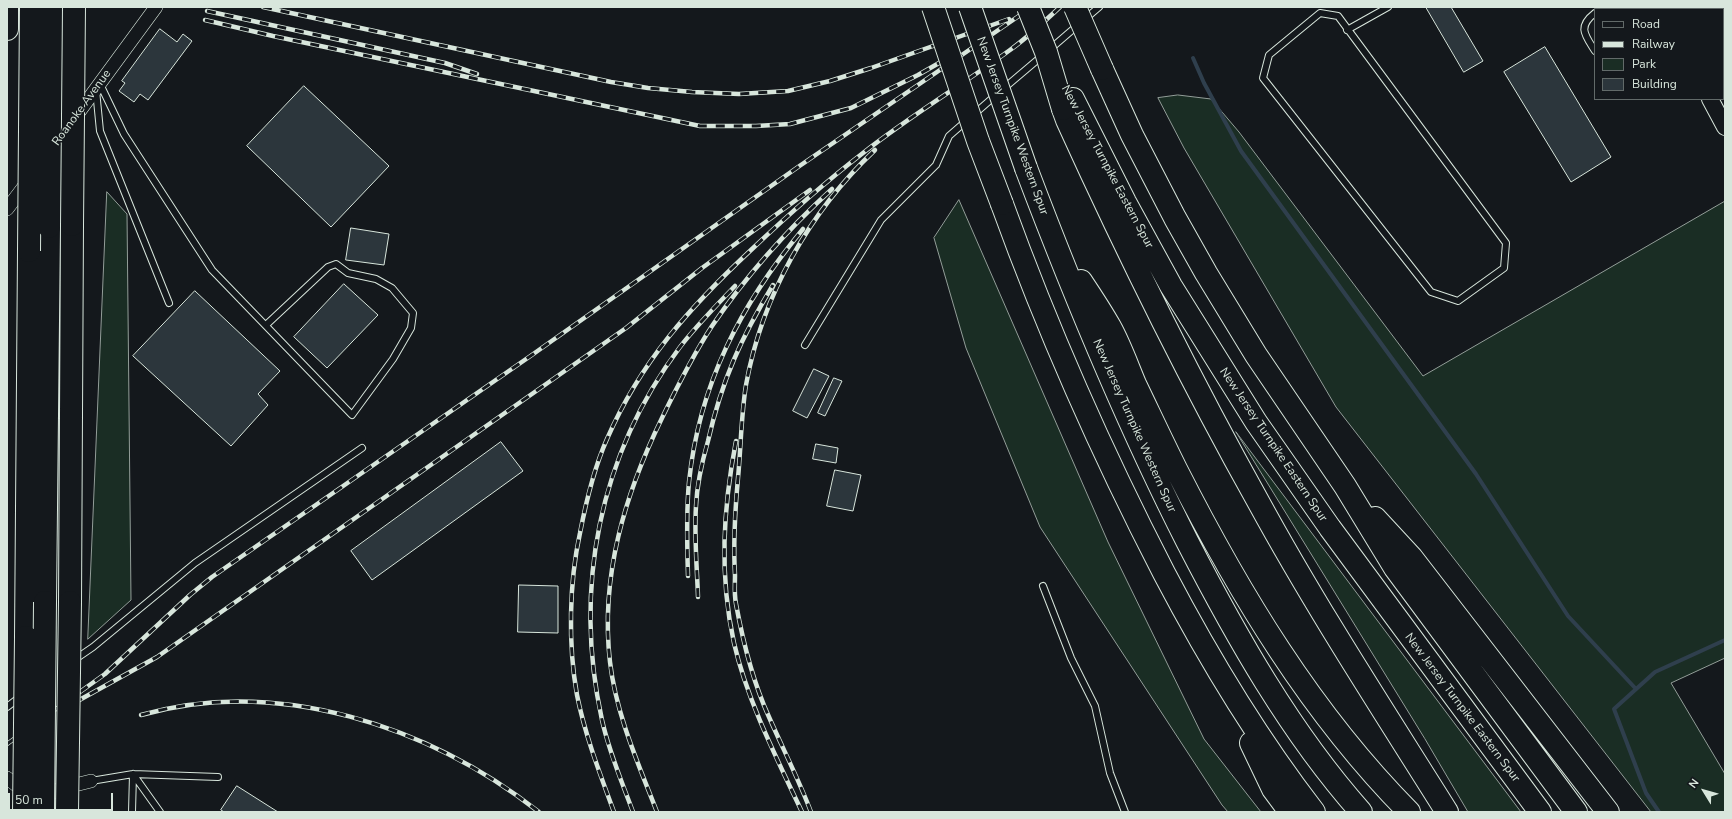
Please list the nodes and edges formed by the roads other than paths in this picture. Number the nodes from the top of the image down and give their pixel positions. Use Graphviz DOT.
graph roads {
  1 [pos="7,7"];
  2 [pos="31,7"];
  3 [pos="51,7"];
  4 [pos="74,7"];
  5 [pos="156,7"];
  6 [pos="933,7"];
  7 [pos="970,7"];
  8 [pos="1028,7"];
  9 [pos="1075,7"];
  10 [pos="1099,7"];
  11 [pos="1388,7"];
  12 [pos="1594,14"];
  13 [pos="7,29"];
  14 [pos="1347,30"];
  15 [pos="1594,50"];
  16 [pos="98,86"];
  17 [pos="1711,100"];
  18 [pos="1068,104"];
  19 [pos="1725,127"];
  20 [pos="7,209"];
  21 [pos="1050,233"];
  22 [pos="169,303"];
  23 [pos="266,325"];
  24 [pos="805,344"];
  25 [pos="362,448"];
  26 [pos="1345,486"];
  27 [pos="1043,586"];
  28 [pos="62,668"];
  29 [pos="1221,676"];
  30 [pos="50,677"];
  31 [pos="38,686"];
  32 [pos="31,690"];
  33 [pos="7,707"];
  34 [pos="133,774"];
  35 [pos="218,777"];
  36 [pos="7,778"];
  37 [pos="91,781"];
  38 [pos="34,808"];
  39 [pos="18,812"];
  40 [pos="67,812"];
  41 [pos="132,812"];
  42 [pos="160,812"];
  43 [pos="1125,812"];
  44 [pos="1290,812"];
  45 [pos="1314,812"];
  46 [pos="1361,812"];
  47 [pos="1409,812"];
  48 [pos="1447,812"];
  49 [pos="1540,812"];
  50 [pos="1576,812"];
  51 [pos="1608,812"];
  1 -- 13 [label="highway"];
  2 -- 38 [label="highway, bridge"];
  3 -- 38 [label="highway, bridge"];
  4 -- 40 [label="highway, bridge"];
  5 -- 16 [label="street, Roanoke Avenue"];
  6 -- 29 [label="highway, bridge"];
  7 -- 21 [label="highway, New Jersey Turnpike Western Spur, bridge"];
  8 -- 18 [label="highway, New Jersey Turnpike Eastern Spur, bridge"];
  9 -- 26 [label="highway, bridge"];
  10 -- 24 [label="lane"];
  11 -- 14 [label="lane"];
  12 -- 15 [label="lane"];
  14 -- 14 [label="lane"];
  16 -- 20 [label="street, Roanoke Avenue"];
  16 -- 22 [label="lane"];
  16 -- 23 [label="lane"];
  17 -- 19 [label="street"];
  18 -- 48 [label="highway, New Jersey Turnpike Eastern Spur"];
  18 -- 49 [label="highway, New Jersey Turnpike Eastern Spur"];
  21 -- 46 [label="highway, New Jersey Turnpike Western Spur"];
  21 -- 47 [label="highway"];
  23 -- 23 [label="lane"];
  25 -- 28 [label="lane"];
  26 -- 50 [label="highway"];
  26 -- 51 [label="highway"];
  27 -- 43 [label="lane"];
  29 -- 44 [label="highway"];
  29 -- 45 [label="highway"];
  30 -- 31 [label="lane"];
  32 -- 33 [label="lane"];
  34 -- 35 [label="lane"];
  34 -- 37 [label="lane"];
  34 -- 41 [label="lane"];
  34 -- 42 [label="lane"];
  36 -- 38 [label="street"];
  37 -- 38 [label="street"];
  38 -- 39 [label="street"];
}
